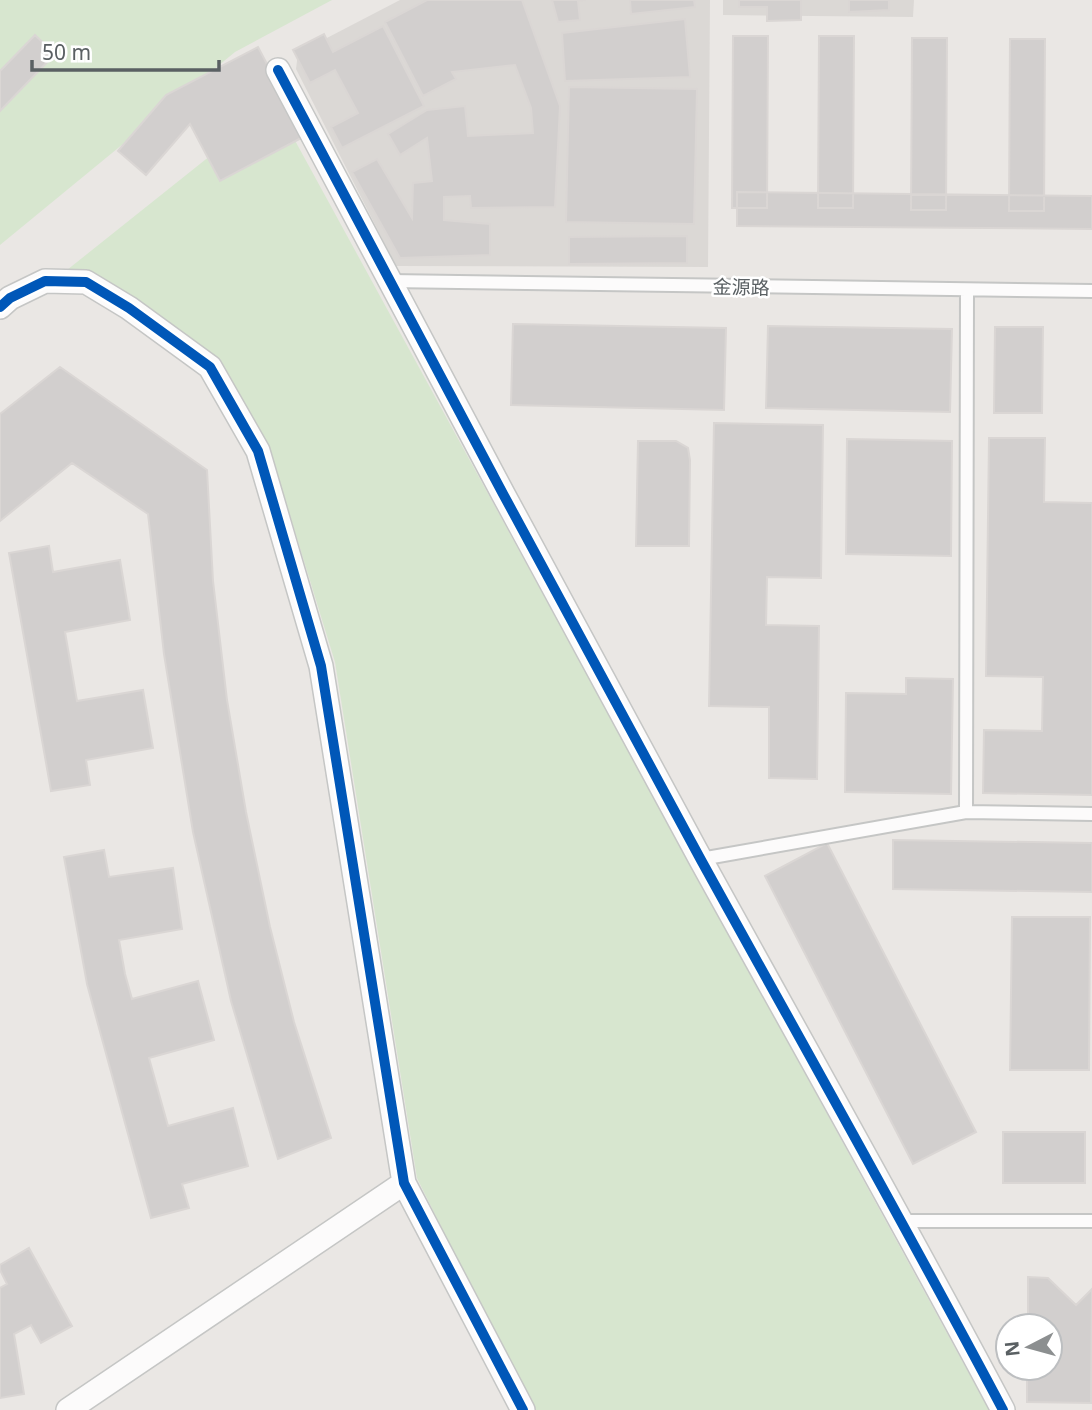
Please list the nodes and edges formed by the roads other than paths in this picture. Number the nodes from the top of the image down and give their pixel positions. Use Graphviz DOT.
graph roads {
  1 [pos="278,70"];
  2 [pos="390,281"];
  3 [pos="967,290"];
  4 [pos="1092,291"];
  5 [pos="0,307"];
  6 [pos="966,812"];
  7 [pos="1092,814"];
  8 [pos="701,859"];
  9 [pos="404,1183"];
  10 [pos="902,1221"];
  11 [pos="1092,1221"];
  12 [pos="68,1410"];
  13 [pos="523,1410"];
  14 [pos="1003,1410"];
  1 -- 2 [label="street"];
  2 -- 3 [label="lane, 金源路"];
  2 -- 8 [label="street"];
  3 -- 4 [label="lane, 金源路"];
  3 -- 6 [label="lane"];
  5 -- 9 [label="street"];
  6 -- 7 [label="lane"];
  6 -- 8 [label="lane"];
  8 -- 10 [label="street"];
  9 -- 12 [label="street"];
  9 -- 13 [label="street"];
  10 -- 11 [label="lane"];
  10 -- 14 [label="street"];
}
